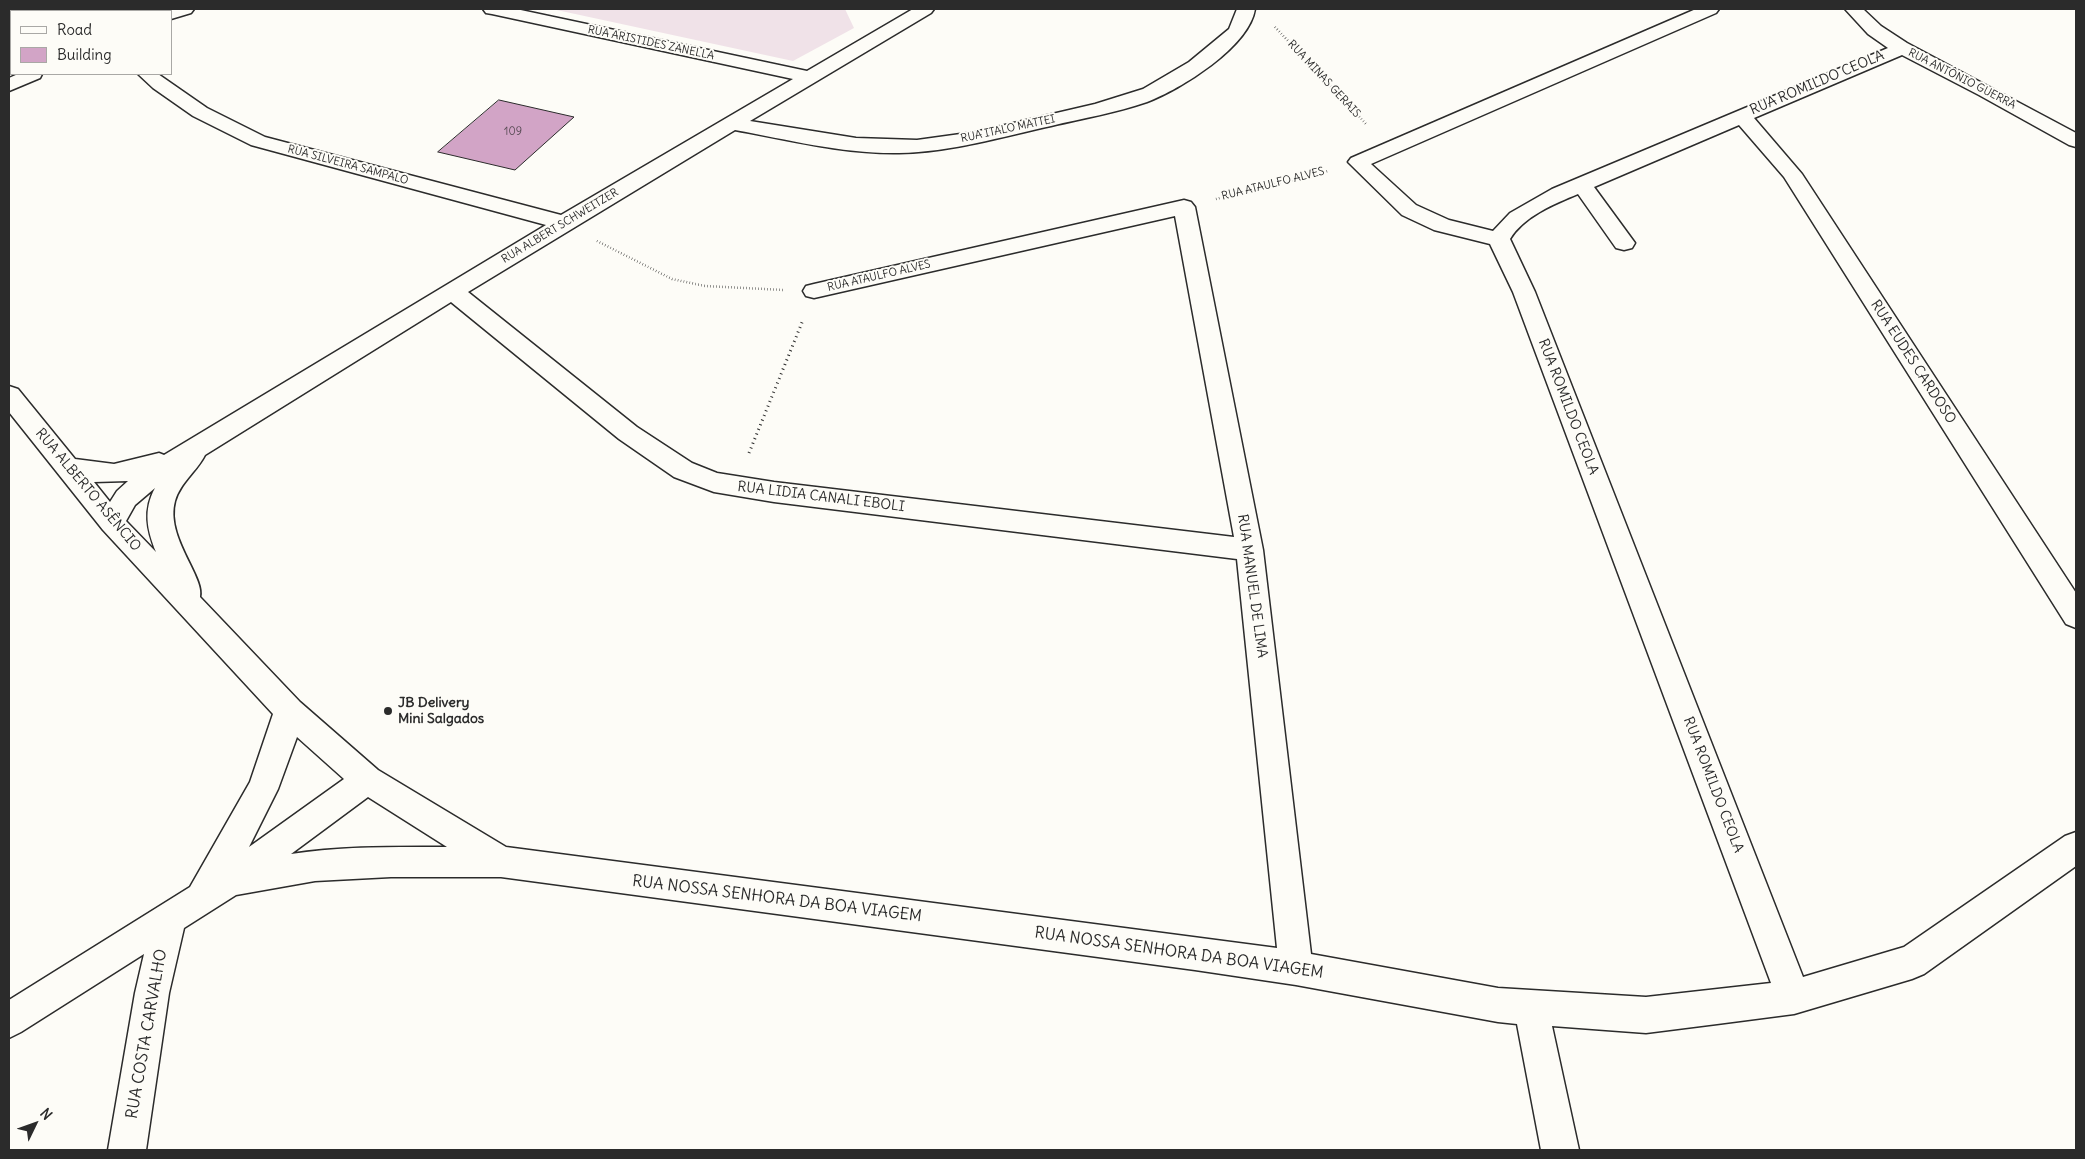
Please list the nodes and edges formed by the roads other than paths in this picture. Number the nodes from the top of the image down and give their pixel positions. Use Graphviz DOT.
graph roads {
  1 [pos="185,9"];
  2 [pos="492,9"];
  3 [pos="925,9"];
  4 [pos="1246,9"];
  5 [pos="1710,9"];
  6 [pos="1854,9"];
  7 [pos="172,14"];
  8 [pos="1903,48"];
  9 [pos="31,75"];
  10 [pos="148,75"];
  11 [pos="810,77"];
  12 [pos="9,85"];
  13 [pos="1741,115"];
  14 [pos="733,124"];
  15 [pos="2076,141"];
  16 [pos="1581,184"];
  17 [pos="1184,207"];
  18 [pos="564,223"];
  19 [pos="1499,239"];
  20 [pos="1624,243"];
  21 [pos="814,291"];
  22 [pos="453,292"];
  23 [pos="9,395"];
  24 [pos="197,448"];
  25 [pos="68,467"];
  26 [pos="112,523"];
  27 [pos="1250,550"];
  28 [pos="190,604"];
  29 [pos="2076,616"];
  30 [pos="290,711"];
  31 [pos="367,780"];
  32 [pos="2076,847"];
  33 [pos="501,862"];
  34 [pos="230,880"];
  35 [pos="198,900"];
  36 [pos="169,919"];
  37 [pos="1296,968"];
  38 [pos="1794,997"];
  39 [pos="1531,1007"];
  40 [pos="9,1020"];
  41 [pos="127,1150"];
  42 [pos="1560,1150"];
  1 -- 7 [label="street"];
  2 -- 11 [label="street, RUA ARISTIDES ZANELLA"];
  3 -- 11 [label="street, RUA ALBERT SCHWEITZER"];
  4 -- 14 [label="street, RUA ITALO MATTEI"];
  5 -- 19 [label="street"];
  6 -- 8 [label="street, RUA ANTÔNIO GUERRA"];
  8 -- 13 [label="street, RUA ROMILDO CEOLA"];
  8 -- 15 [label="street, RUA ANTÔNIO GUERRA"];
  9 -- 12 [label="street"];
  10 -- 18 [label="street, RUA SILVEIRA SAMPALO"];
  11 -- 14 [label="street, RUA ALBERT SCHWEITZER"];
  13 -- 16 [label="street, RUA ROMILDO CEOLA"];
  13 -- 29 [label="street, RUA EUDES CARDOSO"];
  14 -- 18 [label="street, RUA ALBERT SCHWEITZER"];
  16 -- 19 [label="street, RUA ROMILDO CEOLA"];
  16 -- 20 [label="street"];
  17 -- 21 [label="street, RUA ATAULFO ALVES"];
  17 -- 27 [label="street, RUA MANUEL DE LIMA"];
  18 -- 22 [label="street, RUA ALBERT SCHWEITZER"];
  19 -- 38 [label="street, RUA ROMILDO CEOLA"];
  22 -- 24 [label="street, RUA ALBERT SCHWEITZER"];
  22 -- 27 [label="street, RUA LIDIA CANALI EBOLI"];
  23 -- 25 [label="street, RUA ALBERTO ASÊNCIO"];
  24 -- 25 [label="street, RUA ALBERT SCHWEITZER"];
  24 -- 26 [label="street, RUA ALBERT SCHWEITZER"];
  24 -- 28 [label="street, RUA ALBERTO ASÊNCIO"];
  25 -- 26 [label="street, RUA ALBERTO ASÊNCIO"];
  26 -- 28 [label="street, RUA ALBERTO ASÊNCIO"];
  27 -- 37 [label="street, RUA MANUEL DE LIMA"];
  28 -- 30 [label="street, RUA ALBERTO ASÊNCIO"];
  30 -- 31 [label="street, RUA NOSSA SENHORA DA BOA VIAGEM"];
  30 -- 35 [label="street"];
  31 -- 33 [label="street, RUA NOSSA SENHORA DA BOA VIAGEM"];
  31 -- 34 [label="street"];
  32 -- 38 [label="street, RUA NOSSA SENHORA DA BOA VIAGEM"];
  33 -- 34 [label="street"];
  33 -- 37 [label="street, RUA NOSSA SENHORA DA BOA VIAGEM"];
  34 -- 35 [label="street"];
  35 -- 36 [label="street"];
  36 -- 40 [label="street"];
  36 -- 41 [label="street, RUA COSTA CARVALHO"];
  37 -- 39 [label="street, RUA NOSSA SENHORA DA BOA VIAGEM"];
  38 -- 39 [label="street, RUA NOSSA SENHORA DA BOA VIAGEM"];
  39 -- 42 [label="street"];
}
